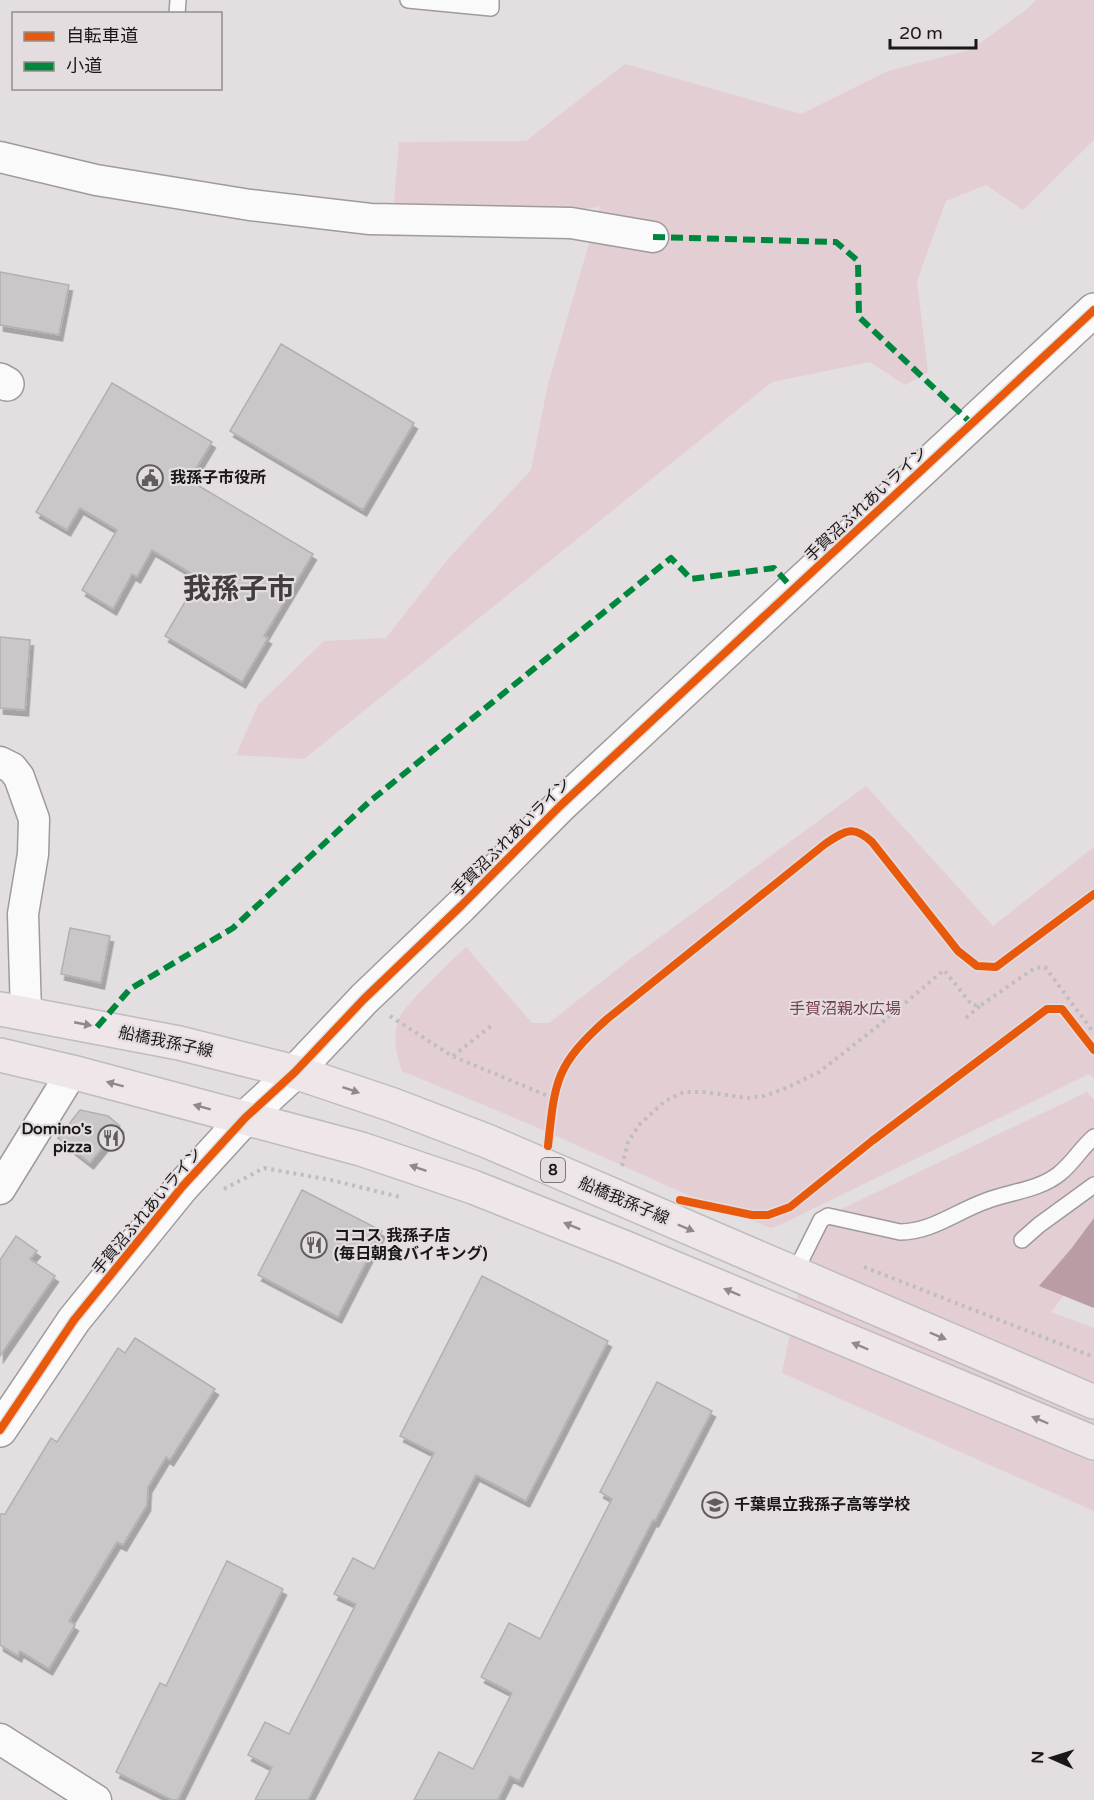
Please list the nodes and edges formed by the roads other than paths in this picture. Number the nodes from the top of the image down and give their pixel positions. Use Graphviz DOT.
graph roads {
  1 [pos="408,0"];
  2 [pos="491,0"];
  3 [pos="0,157"];
  4 [pos="653,237"];
  5 [pos="1094,310"];
  6 [pos="0,762"];
  7 [pos="13,1011"];
  8 [pos="0,1055"];
  9 [pos="72,1072"];
  10 [pos="295,1072"];
  11 [pos="245,1118"];
  12 [pos="1094,1137"];
  13 [pos="1094,1185"];
  14 [pos="0,1189"];
  15 [pos="1022,1240"];
  16 [pos="800,1277"];
  17 [pos="1094,1402"];
  18 [pos="0,1430"];
  19 [pos="1094,1443"];
  20 [pos="2,1747"];
  21 [pos="96,1800"];
  1 -- 2 [label="lane"];
  3 -- 4 [label="street"];
  5 -- 10 [label="street, 手賀沼ふれあいライン"];
  6 -- 7 [label="street"];
  7 -- 10 [label="main road, 船橋我孫子線 / 8, one-way"];
  8 -- 9 [label="main road"];
  11 -- 9 [label="main road, one-way"];
  9 -- 14 [label="street"];
  10 -- 11 [label="street, 手賀沼ふれあいライン"];
  10 -- 16 [label="main road, 船橋我孫子線 / 8, one-way"];
  11 -- 18 [label="street, 手賀沼ふれあいライン"];
  19 -- 11 [label="main road, one-way"];
  12 -- 16 [label="lane"];
  13 -- 15 [label="lane"];
  16 -- 17 [label="main road, 船橋我孫子線 / 8, one-way"];
  20 -- 21 [label="street"];
}
